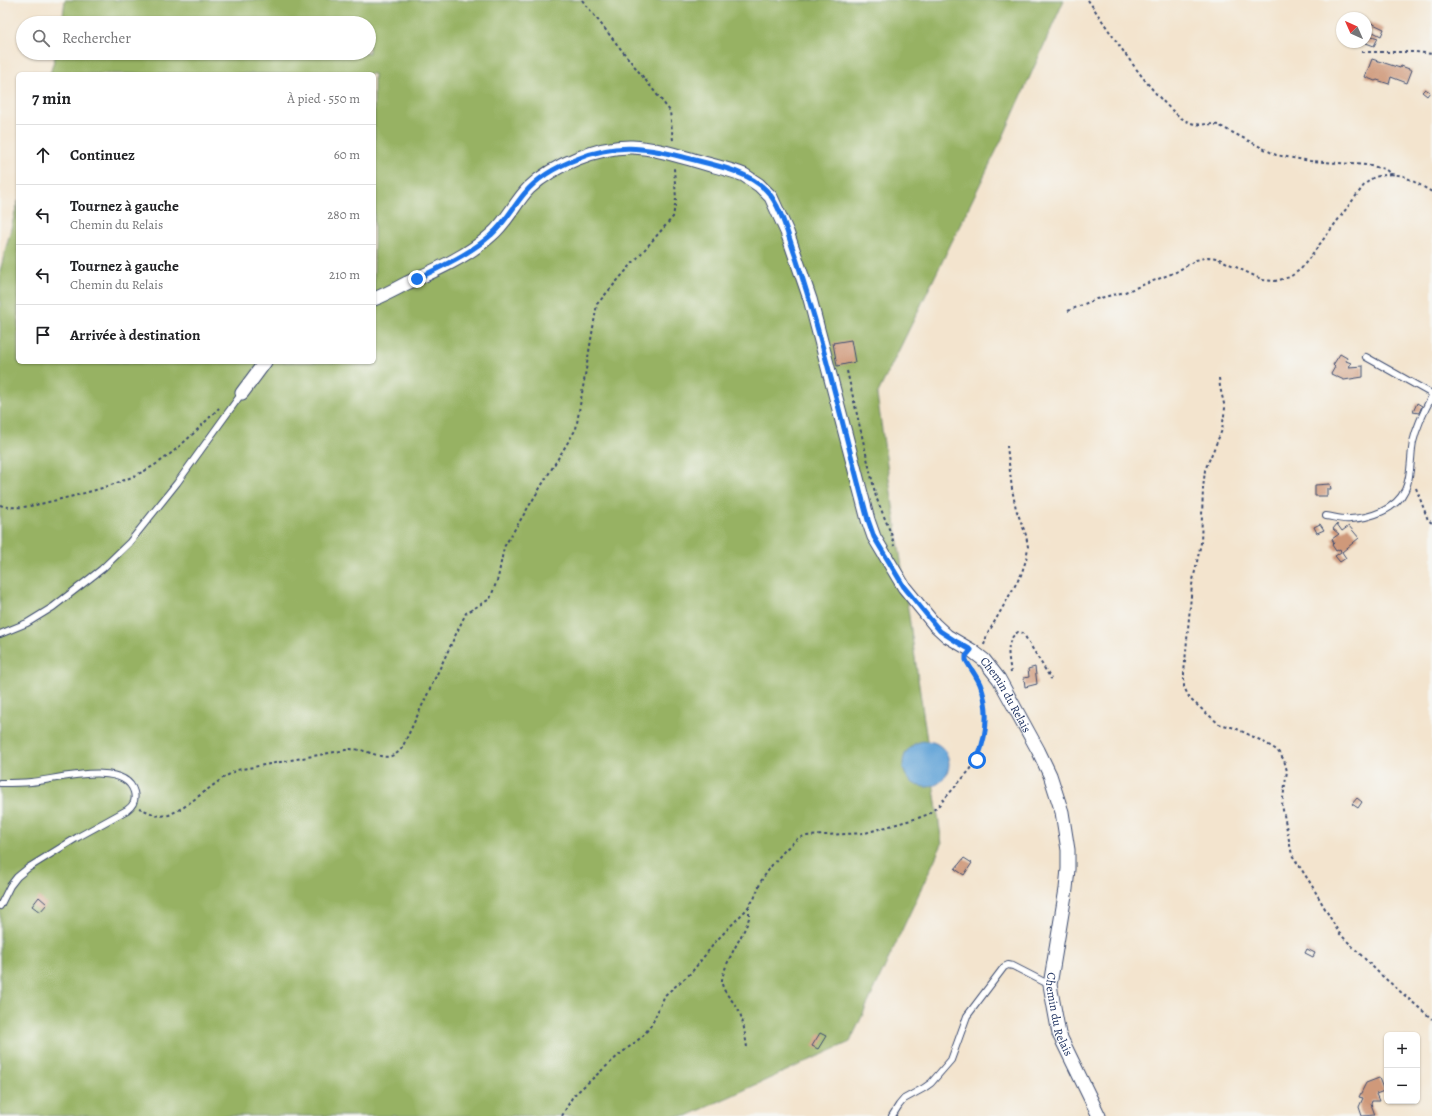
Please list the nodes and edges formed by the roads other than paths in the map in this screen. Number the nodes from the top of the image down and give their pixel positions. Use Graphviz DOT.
graph roads {
  1 [pos="376,297"];
  2 [pos="1366,356"];
  3 [pos="264,364"];
  4 [pos="242,393"];
  5 [pos="1432,395"];
  6 [pos="1326,516"];
  7 [pos="0,634"];
  8 [pos="0,783"];
  9 [pos="0,906"];
  10 [pos="1050,985"];
  11 [pos="892,1116"];
  12 [pos="1099,1116"];
  1 -- 10 [label="street, Chemin du Relais"];
  2 -- 5 [label="lane"];
  3 -- 4 [label="street"];
  4 -- 7 [label="lane"];
  5 -- 6 [label="lane"];
  8 -- 9 [label="lane"];
  10 -- 11 [label="lane"];
  10 -- 12 [label="street, Chemin du Relais"];
}
